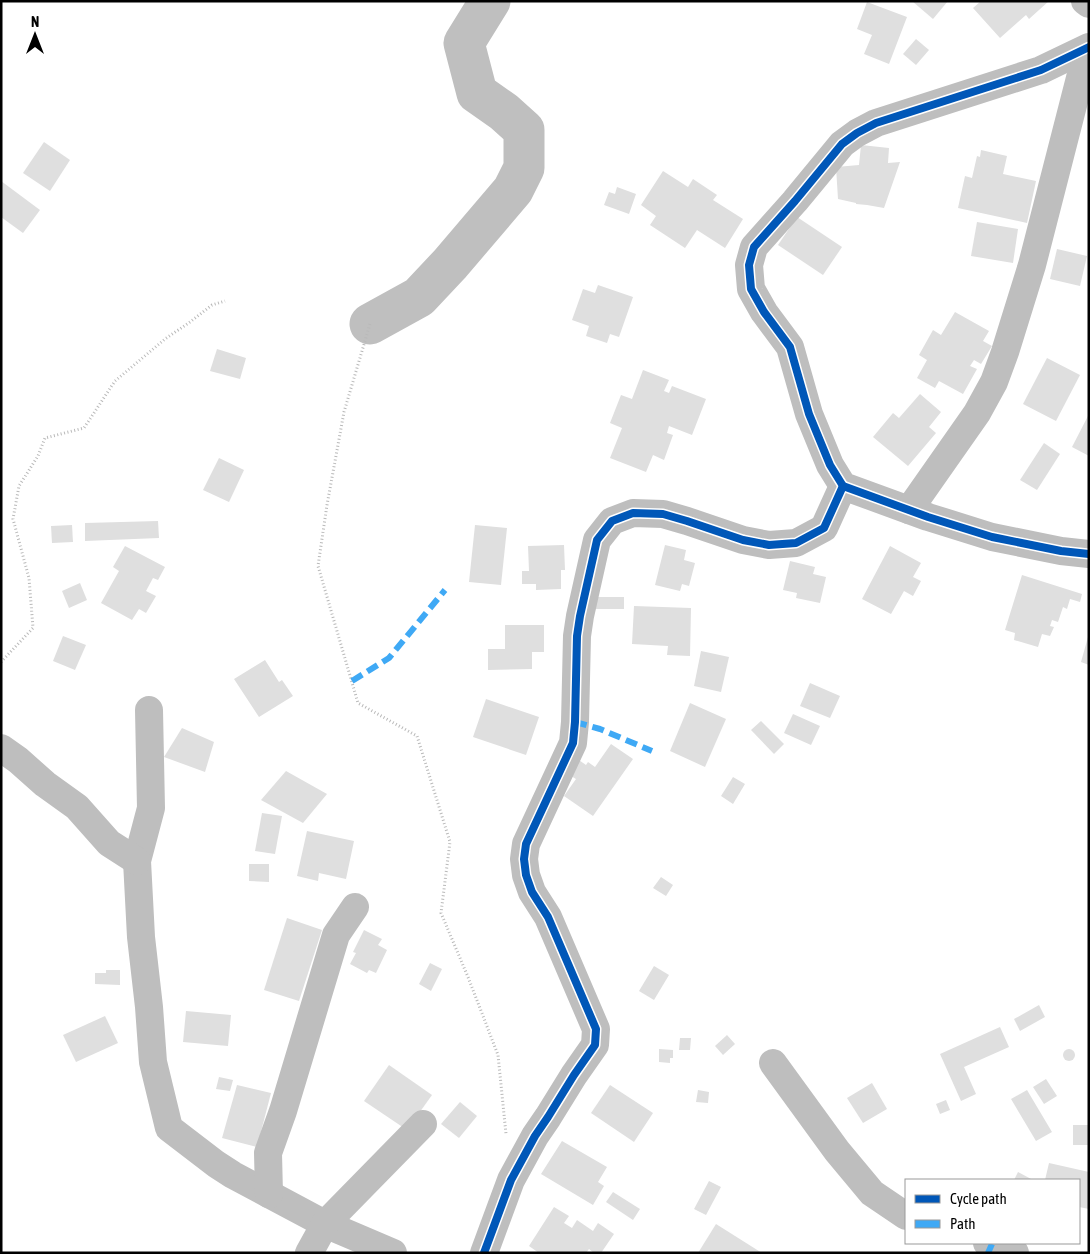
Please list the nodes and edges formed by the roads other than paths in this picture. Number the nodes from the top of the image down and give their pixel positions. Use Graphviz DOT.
graph roads {
  1 [pos="1086,1"];
  2 [pos="1089,4"];
  3 [pos="1089,47"];
  4 [pos="1089,55"];
  5 [pos="843,486"];
  6 [pos="909,510"];
  7 [pos="1089,554"];
  8 [pos="149,710"];
  9 [pos="1,748"];
  10 [pos="137,860"];
  11 [pos="355,907"];
  12 [pos="774,1063"];
  13 [pos="423,1124"];
  14 [pos="269,1194"];
  15 [pos="905,1215"];
  16 [pos="325,1224"];
  17 [pos="990,1244"];
  18 [pos="309,1253"];
  19 [pos="393,1253"];
  20 [pos="484,1253"];
  21 [pos="1015,1253"];
  1 -- 2 [label="street"];
  3 -- 5 [label="street"];
  4 -- 6 [label="street"];
  5 -- 6 [label="street"];
  5 -- 20 [label="street"];
  6 -- 7 [label="street"];
  8 -- 10 [label="street"];
  9 -- 10 [label="street"];
  10 -- 14 [label="street"];
  11 -- 14 [label="street"];
  12 -- 15 [label="street"];
  13 -- 16 [label="street"];
  14 -- 16 [label="street"];
  16 -- 18 [label="street"];
  16 -- 19 [label="street"];
  17 -- 21 [label="street"];
}
